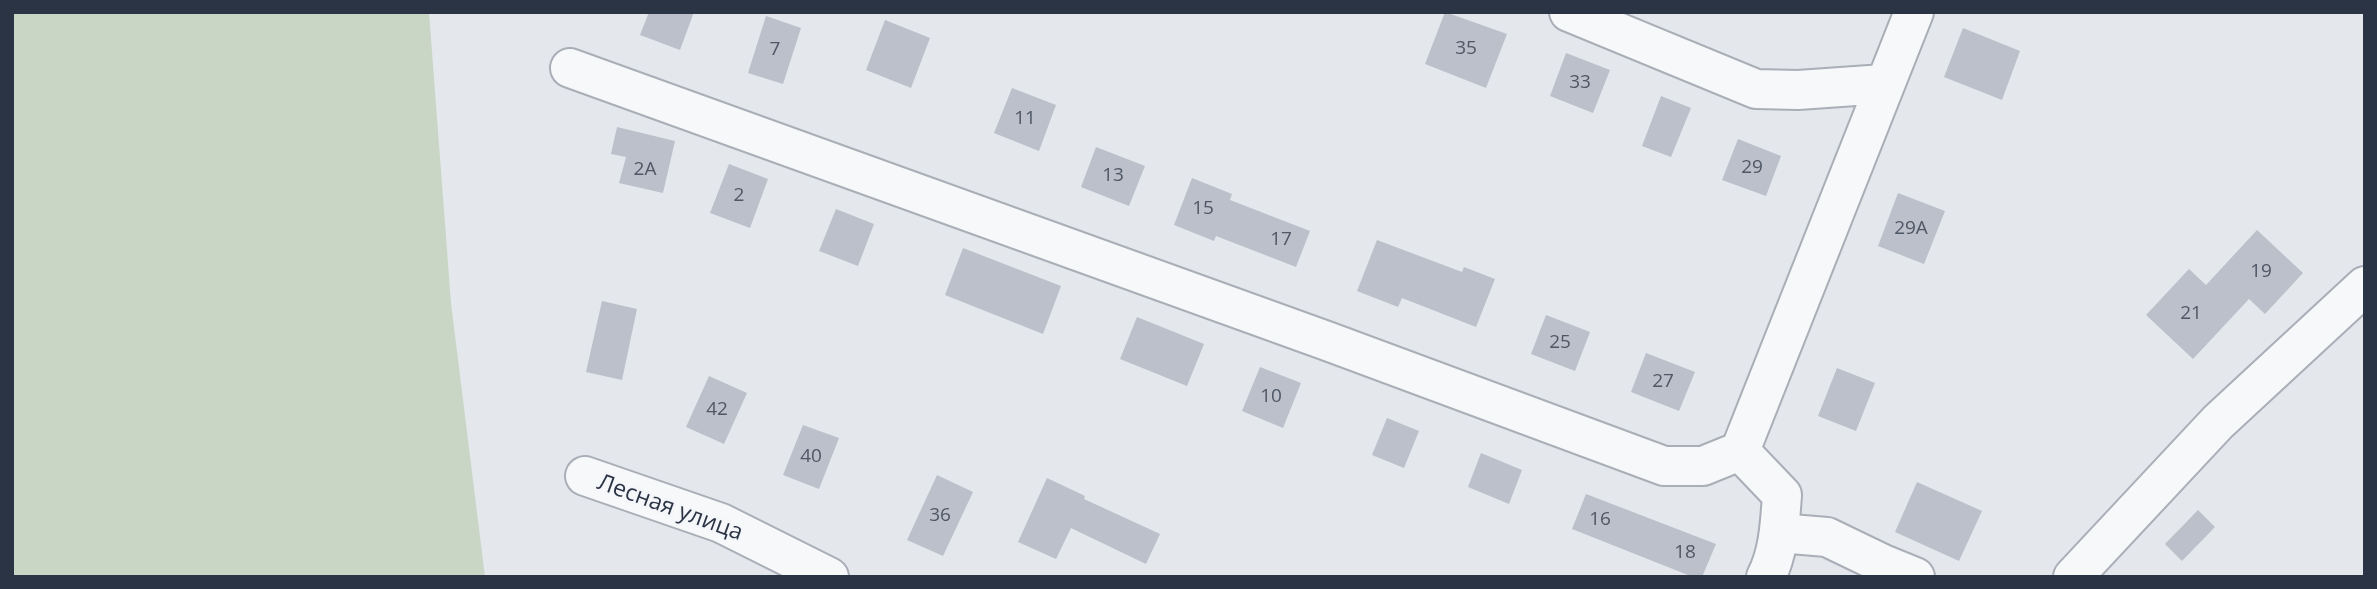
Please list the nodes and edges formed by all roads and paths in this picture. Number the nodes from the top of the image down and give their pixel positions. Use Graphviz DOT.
graph roads {
  1 [pos="1569,12"];
  2 [pos="1914,12"];
  3 [pos="570,68"];
  4 [pos="1884,84"];
  5 [pos="2365,286"];
  6 [pos="1740,451"];
  7 [pos="585,476"];
  8 [pos="1779,533"];
  9 [pos="829,577"];
  10 [pos="1766,577"];
  11 [pos="1915,577"];
  12 [pos="2073,577"];
  1 -- 4 [label="street"];
  2 -- 4 [label="street"];
  3 -- 6 [label="street"];
  4 -- 6 [label="street"];
  5 -- 12 [label="street"];
  6 -- 8 [label="street"];
  7 -- 9 [label="street, Лесная улица"];
  8 -- 10 [label="street"];
  8 -- 11 [label="street"];
}
